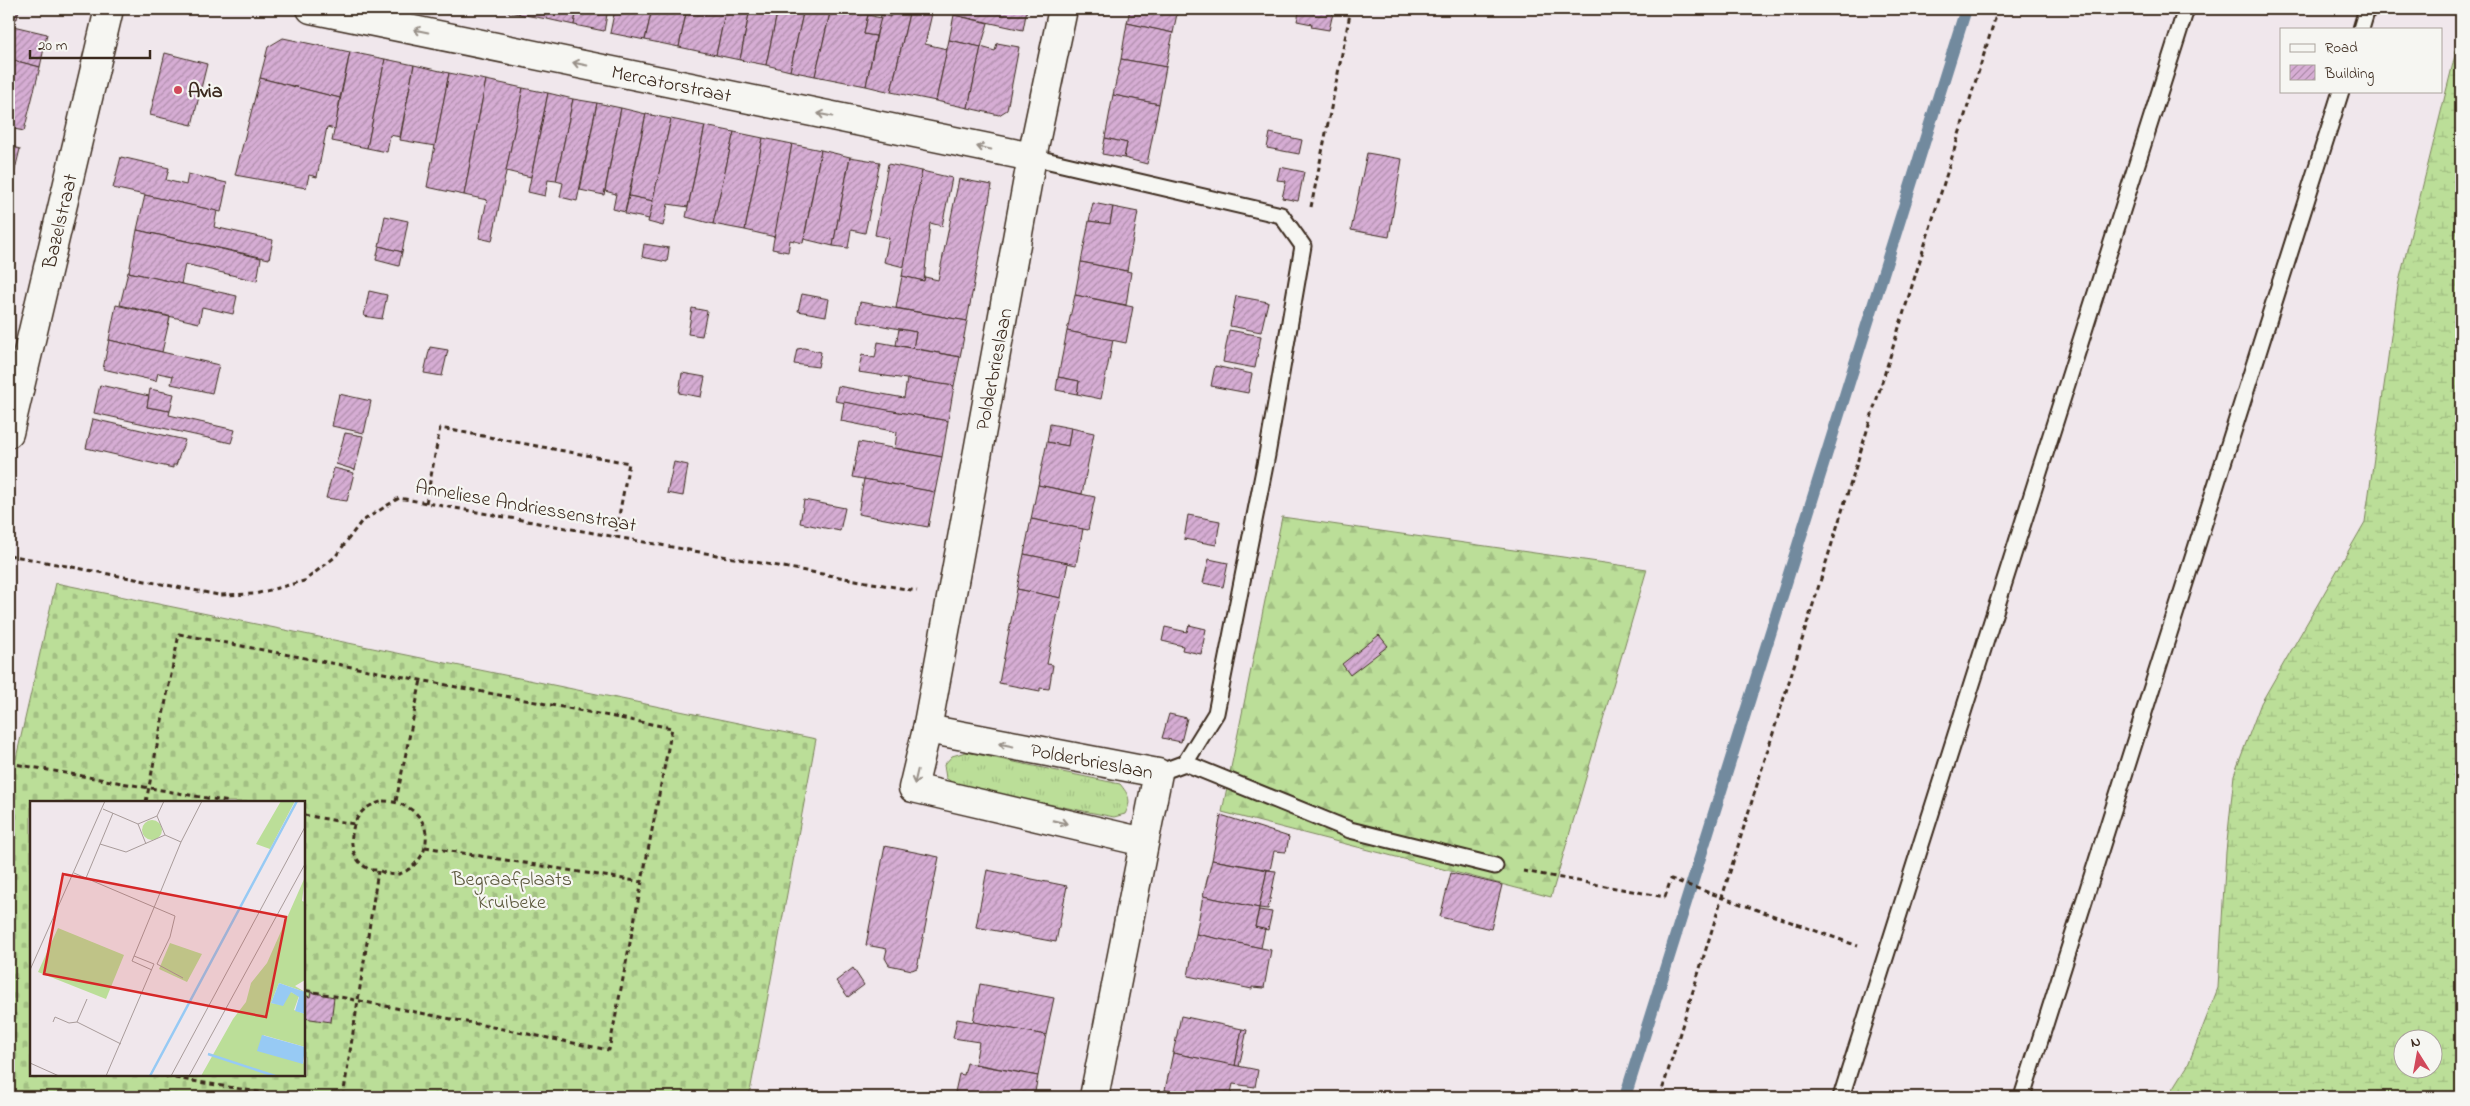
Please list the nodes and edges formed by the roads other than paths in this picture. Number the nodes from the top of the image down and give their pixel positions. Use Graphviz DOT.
graph roads {
  1 [pos="109,9"];
  2 [pos="311,9"];
  3 [pos="1063,9"];
  4 [pos="2186,9"];
  5 [pos="2367,9"];
  6 [pos="2361,28"];
  7 [pos="2341,92"];
  8 [pos="1032,157"];
  9 [pos="9,433"];
  10 [pos="927,729"];
  11 [pos="1186,762"];
  12 [pos="1158,773"];
  13 [pos="1144,842"];
  14 [pos="1496,866"];
  15 [pos="1094,1097"];
  16 [pos="1841,1097"];
  17 [pos="2022,1097"];
  1 -- 9 [label="street, Bazelstraat"];
  8 -- 2 [label="street, Mercatorstraat, one-way"];
  3 -- 8 [label="street, Polderbrieslaan"];
  4 -- 16 [label="lane"];
  5 -- 6 [label="lane"];
  7 -- 17 [label="lane"];
  8 -- 10 [label="street, Polderbrieslaan"];
  8 -- 11 [label="lane"];
  12 -- 10 [label="street, Polderbrieslaan, one-way"];
  10 -- 13 [label="street, Polderbrieslaan, one-way"];
  11 -- 12 [label="lane"];
  11 -- 14 [label="lane"];
  12 -- 13 [label="street, Polderbrieslaan"];
  13 -- 15 [label="street, Polderbrieslaan"];
}
